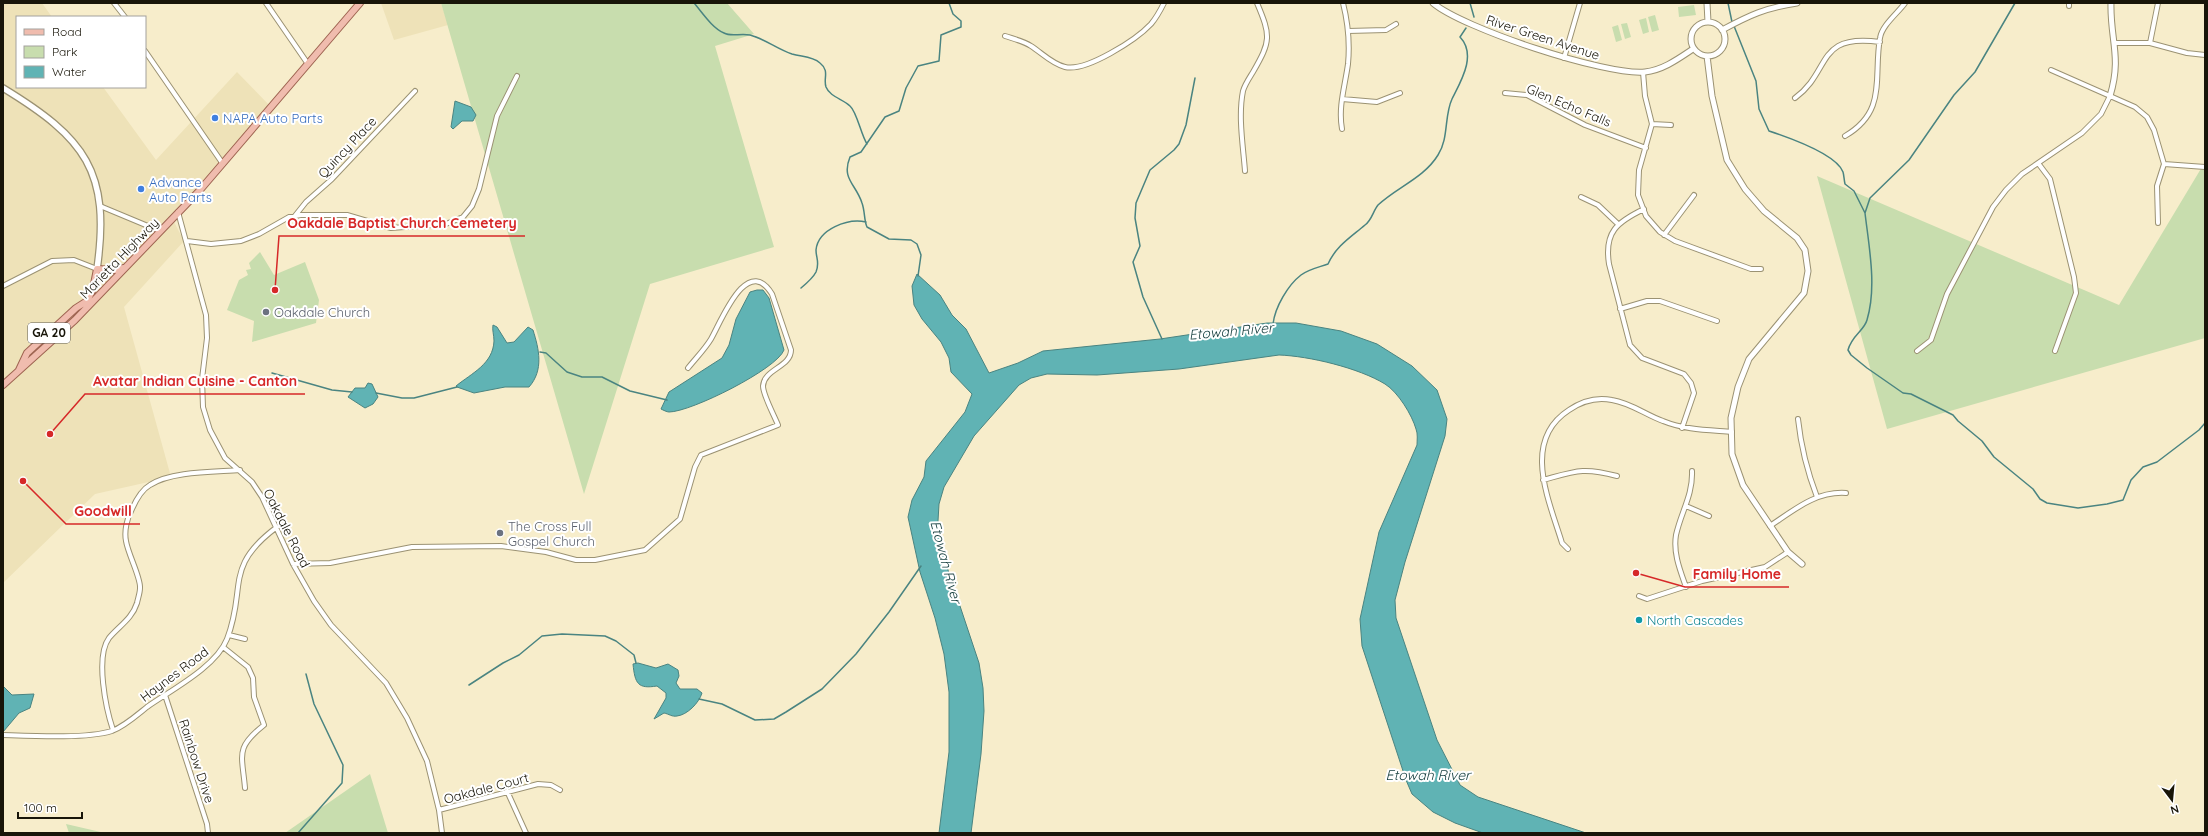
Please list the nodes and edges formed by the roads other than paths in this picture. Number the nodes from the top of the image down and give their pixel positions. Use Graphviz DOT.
graph roads {
  1 [pos="114,3"];
  2 [pos="266,3"];
  3 [pos="360,3"];
  4 [pos="1164,3"];
  5 [pos="1257,3"];
  6 [pos="1343,3"];
  7 [pos="1433,3"];
  8 [pos="1580,3"];
  9 [pos="1707,3"];
  10 [pos="1798,3"];
  11 [pos="1905,3"];
  12 [pos="2111,3"];
  13 [pos="2158,3"];
  14 [pos="124,16"];
  15 [pos="1708,22"];
  16 [pos="1396,24"];
  17 [pos="1722,30"];
  18 [pos="1348,31"];
  19 [pos="1005,36"];
  20 [pos="1880,42"];
  21 [pos="2116,43"];
  22 [pos="2150,43"];
  23 [pos="1693,49"];
  24 [pos="146,52"];
  25 [pos="2205,55"];
  26 [pos="1708,56"];
  27 [pos="1564,58"];
  28 [pos="308,64"];
  29 [pos="2051,70"];
  30 [pos="1643,72"];
  31 [pos="517,76"];
  32 [pos="3,88"];
  33 [pos="415,90"];
  34 [pos="1400,93"];
  35 [pos="1505,93"];
  36 [pos="2110,96"];
  37 [pos="1342,98"];
  38 [pos="1795,98"];
  39 [pos="1652,124"];
  40 [pos="1671,125"];
  41 [pos="1342,128"];
  42 [pos="1845,136"];
  43 [pos="1646,148"];
  44 [pos="2038,163"];
  45 [pos="223,164"];
  46 [pos="2164,164"];
  47 [pos="2205,167"];
  48 [pos="1245,171"];
  49 [pos="1694,195"];
  50 [pos="1581,197"];
  51 [pos="100,206"];
  52 [pos="1644,209"];
  53 [pos="178,212"];
  54 [pos="294,216"];
  55 [pos="2158,223"];
  56 [pos="1618,224"];
  57 [pos="160,231"];
  58 [pos="1664,235"];
  59 [pos="187,241"];
  60 [pos="124,268"];
  61 [pos="97,269"];
  62 [pos="1761,269"];
  63 [pos="3,286"];
  64 [pos="87,302"];
  65 [pos="1620,309"];
  66 [pos="75,320"];
  67 [pos="1717,321"];
  68 [pos="1917,351"];
  69 [pos="2055,351"];
  70 [pos="688,368"];
  71 [pos="18,371"];
  72 [pos="3,385"];
  73 [pos="1798,419"];
  74 [pos="1682,428"];
  75 [pos="1732,432"];
  76 [pos="240,470"];
  77 [pos="1692,471"];
  78 [pos="1617,476"];
  79 [pos="1544,480"];
  80 [pos="1846,493"];
  81 [pos="1817,497"];
  82 [pos="1686,506"];
  83 [pos="1709,516"];
  84 [pos="1770,526"];
  85 [pos="277,527"];
  86 [pos="1568,549"];
  87 [pos="1788,552"];
  88 [pos="293,564"];
  89 [pos="1802,564"];
  90 [pos="1686,586"];
  91 [pos="1639,596"];
  92 [pos="229,635"];
  93 [pos="245,638"];
  94 [pos="223,647"];
  95 [pos="165,695"];
  96 [pos="112,730"];
  97 [pos="3,735"];
  98 [pos="245,788"];
  99 [pos="560,790"];
  100 [pos="507,791"];
  101 [pos="439,810"];
  102 [pos="208,833"];
  103 [pos="442,833"];
  104 [pos="526,833"];
  1 -- 14 [label="street"];
  2 -- 28 [label="street"];
  3 -- 28 [label="main road, GA 20"];
  4 -- 19 [label="street"];
  5 -- 48 [label="street"];
  6 -- 18 [label="street"];
  7 -- 27 [label="street, River Green Avenue"];
  8 -- 27 [label="street"];
  9 -- 15 [label="street"];
  10 -- 17 [label="street"];
  11 -- 20 [label="street"];
  12 -- 21 [label="street"];
  13 -- 22 [label="street"];
  15 -- 17 [label="street"];
  15 -- 23 [label="street"];
  16 -- 18 [label="street"];
  17 -- 26 [label="street"];
  18 -- 37 [label="street"];
  20 -- 38 [label="street"];
  20 -- 42 [label="street"];
  21 -- 22 [label="street"];
  21 -- 36 [label="street"];
  22 -- 25 [label="street"];
  23 -- 26 [label="street"];
  23 -- 30 [label="street, River Green Avenue"];
  24 -- 45 [label="street"];
  26 -- 75 [label="street"];
  27 -- 30 [label="street, River Green Avenue"];
  28 -- 45 [label="main road, GA 20"];
  29 -- 36 [label="street"];
  30 -- 39 [label="street"];
  31 -- 54 [label="street"];
  32 -- 51 [label="main road, Marietta Highway"];
  33 -- 54 [label="street, Quincy Place"];
  34 -- 37 [label="street"];
  35 -- 43 [label="street, Glen Echo Falls"];
  36 -- 44 [label="street"];
  36 -- 46 [label="street"];
  37 -- 41 [label="street"];
  39 -- 40 [label="street"];
  39 -- 43 [label="street"];
  43 -- 52 [label="street"];
  44 -- 68 [label="street"];
  44 -- 69 [label="street"];
  45 -- 53 [label="main road, GA 20"];
  46 -- 47 [label="street"];
  46 -- 55 [label="street"];
  49 -- 58 [label="street"];
  50 -- 56 [label="street"];
  51 -- 57 [label="street"];
  51 -- 61 [label="main road, Marietta Highway"];
  52 -- 56 [label="street"];
  52 -- 58 [label="street"];
  53 -- 57 [label="main road, Marietta Highway / GA 20"];
  53 -- 59 [label="street, Oakdale Road"];
  54 -- 59 [label="street"];
  56 -- 65 [label="street"];
  57 -- 60 [label="main road, Marietta Highway / GA 20"];
  58 -- 62 [label="street"];
  59 -- 76 [label="street, Oakdale Road"];
  60 -- 61 [label="main road"];
  60 -- 66 [label="main road, Marietta Highway / GA 20"];
  61 -- 63 [label="street"];
  61 -- 64 [label="main road, Marietta Highway"];
  64 -- 66 [label="main road, Marietta Highway"];
  64 -- 71 [label="main road, Marietta Highway / GA 20"];
  65 -- 67 [label="street"];
  65 -- 74 [label="street"];
  66 -- 71 [label="main road, Marietta Highway / GA 20"];
  70 -- 88 [label="street"];
  71 -- 72 [label="main road, Marietta Highway / GA 20"];
  73 -- 81 [label="street"];
  74 -- 75 [label="street"];
  74 -- 79 [label="street"];
  75 -- 84 [label="street"];
  76 -- 85 [label="street, Oakdale Road"];
  76 -- 96 [label="street"];
  77 -- 82 [label="street"];
  78 -- 79 [label="street"];
  79 -- 86 [label="street"];
  80 -- 81 [label="street"];
  81 -- 84 [label="street"];
  82 -- 83 [label="street"];
  82 -- 90 [label="street"];
  84 -- 87 [label="street"];
  85 -- 88 [label="street, Oakdale Road"];
  85 -- 92 [label="street, Haynes Road"];
  87 -- 89 [label="street"];
  87 -- 90 [label="street"];
  88 -- 101 [label="street, Oakdale Road"];
  90 -- 91 [label="street"];
  92 -- 93 [label="street"];
  92 -- 94 [label="street, Haynes Road"];
  94 -- 95 [label="street, Haynes Road"];
  94 -- 98 [label="street"];
  95 -- 96 [label="street, Haynes Road"];
  95 -- 102 [label="street, Rainbow Drive"];
  96 -- 97 [label="street, Haynes Road"];
  99 -- 100 [label="street, Oakdale Court"];
  100 -- 101 [label="street, Oakdale Court"];
  100 -- 104 [label="street"];
  101 -- 103 [label="street, Oakdale Road"];
}
